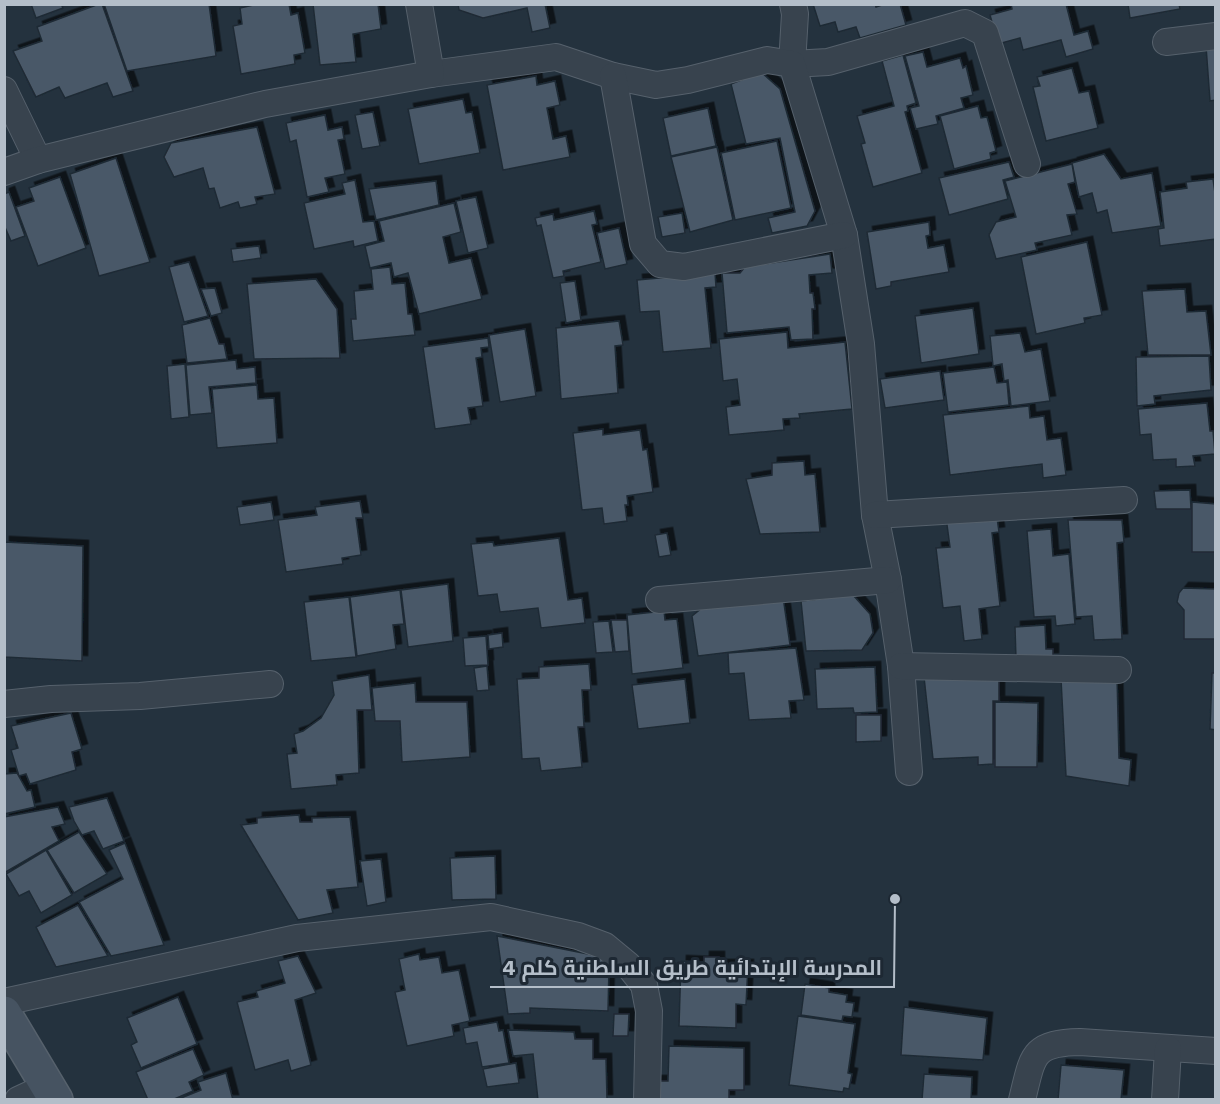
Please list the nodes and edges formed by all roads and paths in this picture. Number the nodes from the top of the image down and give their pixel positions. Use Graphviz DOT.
graph roads {
  1 [pos="418,4"];
  2 [pos="793,4"];
  3 [pos="1215,36"];
  4 [pos="1166,42"];
  5 [pos="792,64"];
  6 [pos="431,74"];
  7 [pos="613,76"];
  8 [pos="4,90"];
  9 [pos="38,160"];
  10 [pos="1027,164"];
  11 [pos="4,172"];
  12 [pos="844,235"];
  13 [pos="1124,500"];
  14 [pos="875,515"];
  15 [pos="888,580"];
  16 [pos="659,600"];
  17 [pos="901,666"];
  18 [pos="1118,670"];
  19 [pos="270,684"];
  20 [pos="4,704"];
  21 [pos="909,772"];
  22 [pos="4,1002"];
  23 [pos="4,1012"];
  24 [pos="1168,1049"];
  25 [pos="1215,1051"];
  26 [pos="52,1093"];
  27 [pos="18,1100"];
  28 [pos="647,1100"];
  29 [pos="1022,1100"];
  30 [pos="1165,1100"];
  1 -- 6 [label="street"];
  2 -- 5 [label="street"];
  3 -- 4 [label="street"];
  5 -- 7 [label="street"];
  5 -- 10 [label="street"];
  5 -- 12 [label="street"];
  6 -- 7 [label="street"];
  6 -- 9 [label="street"];
  7 -- 12 [label="street"];
  8 -- 9 [label="street"];
  9 -- 11 [label="street"];
  12 -- 14 [label="street"];
  13 -- 14 [label="street"];
  14 -- 15 [label="street"];
  15 -- 16 [label="street"];
  15 -- 17 [label="street"];
  17 -- 18 [label="street"];
  17 -- 21 [label="street"];
  19 -- 20 [label="street"];
  22 -- 28 [label="street"];
  23 -- 26 [label="main road"];
  24 -- 25 [label="street"];
  24 -- 29 [label="street"];
  24 -- 30 [label="street"];
  26 -- 27 [label="street"];
}
